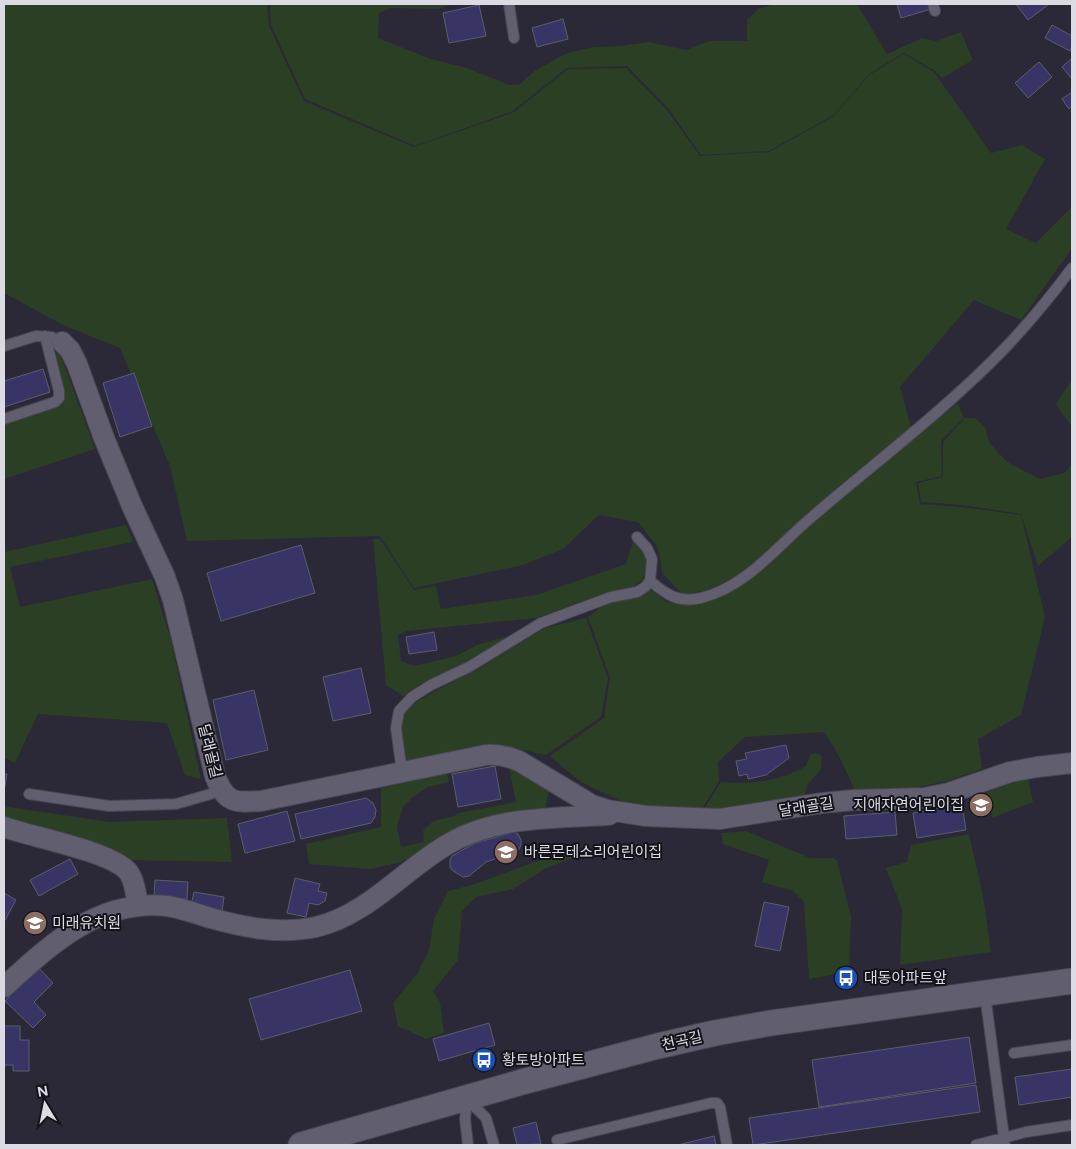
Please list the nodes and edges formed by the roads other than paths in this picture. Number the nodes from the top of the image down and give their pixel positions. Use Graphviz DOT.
graph roads {
  1 [pos="509,4"];
  2 [pos="514,38"];
  3 [pos="1072,268"];
  4 [pos="53,339"];
  5 [pos="4,346"];
  6 [pos="4,419"];
  7 [pos="637,537"];
  8 [pos="650,581"];
  9 [pos="1072,763"];
  10 [pos="402,772"];
  11 [pos="221,792"];
  12 [pos="29,794"];
  13 [pos="625,814"];
  14 [pos="4,827"];
  15 [pos="138,906"];
  16 [pos="1072,981"];
  17 [pos="4,988"];
  18 [pos="985,994"];
  19 [pos="1072,1045"];
  20 [pos="1014,1053"];
  21 [pos="467,1098"];
  22 [pos="1072,1125"];
  23 [pos="557,1140"];
  24 [pos="1004,1142"];
  25 [pos="301,1145"];
  26 [pos="468,1145"];
  27 [pos="494,1145"];
  28 [pos="727,1145"];
  29 [pos="976,1145"];
  1 -- 2 [label="lane"];
  3 -- 8 [label="lane"];
  4 -- 5 [label="lane"];
  4 -- 6 [label="lane"];
  4 -- 11 [label="street, 달래골길"];
  7 -- 8 [label="lane"];
  8 -- 10 [label="lane"];
  9 -- 13 [label="street, 달래골길"];
  10 -- 11 [label="street, 달래골길"];
  10 -- 13 [label="street, 달래골길"];
  11 -- 12 [label="lane"];
  13 -- 15 [label="street, 달래골길"];
  14 -- 15 [label="street"];
  15 -- 17 [label="street, 달래골길"];
  16 -- 18 [label="street, 천곡길"];
  18 -- 21 [label="street, 천곡길"];
  18 -- 24 [label="lane"];
  19 -- 20 [label="lane"];
  21 -- 25 [label="street, 천곡길"];
  21 -- 26 [label="lane"];
  21 -- 27 [label="lane"];
  22 -- 24 [label="lane"];
  23 -- 28 [label="lane"];
  24 -- 29 [label="lane"];
}
